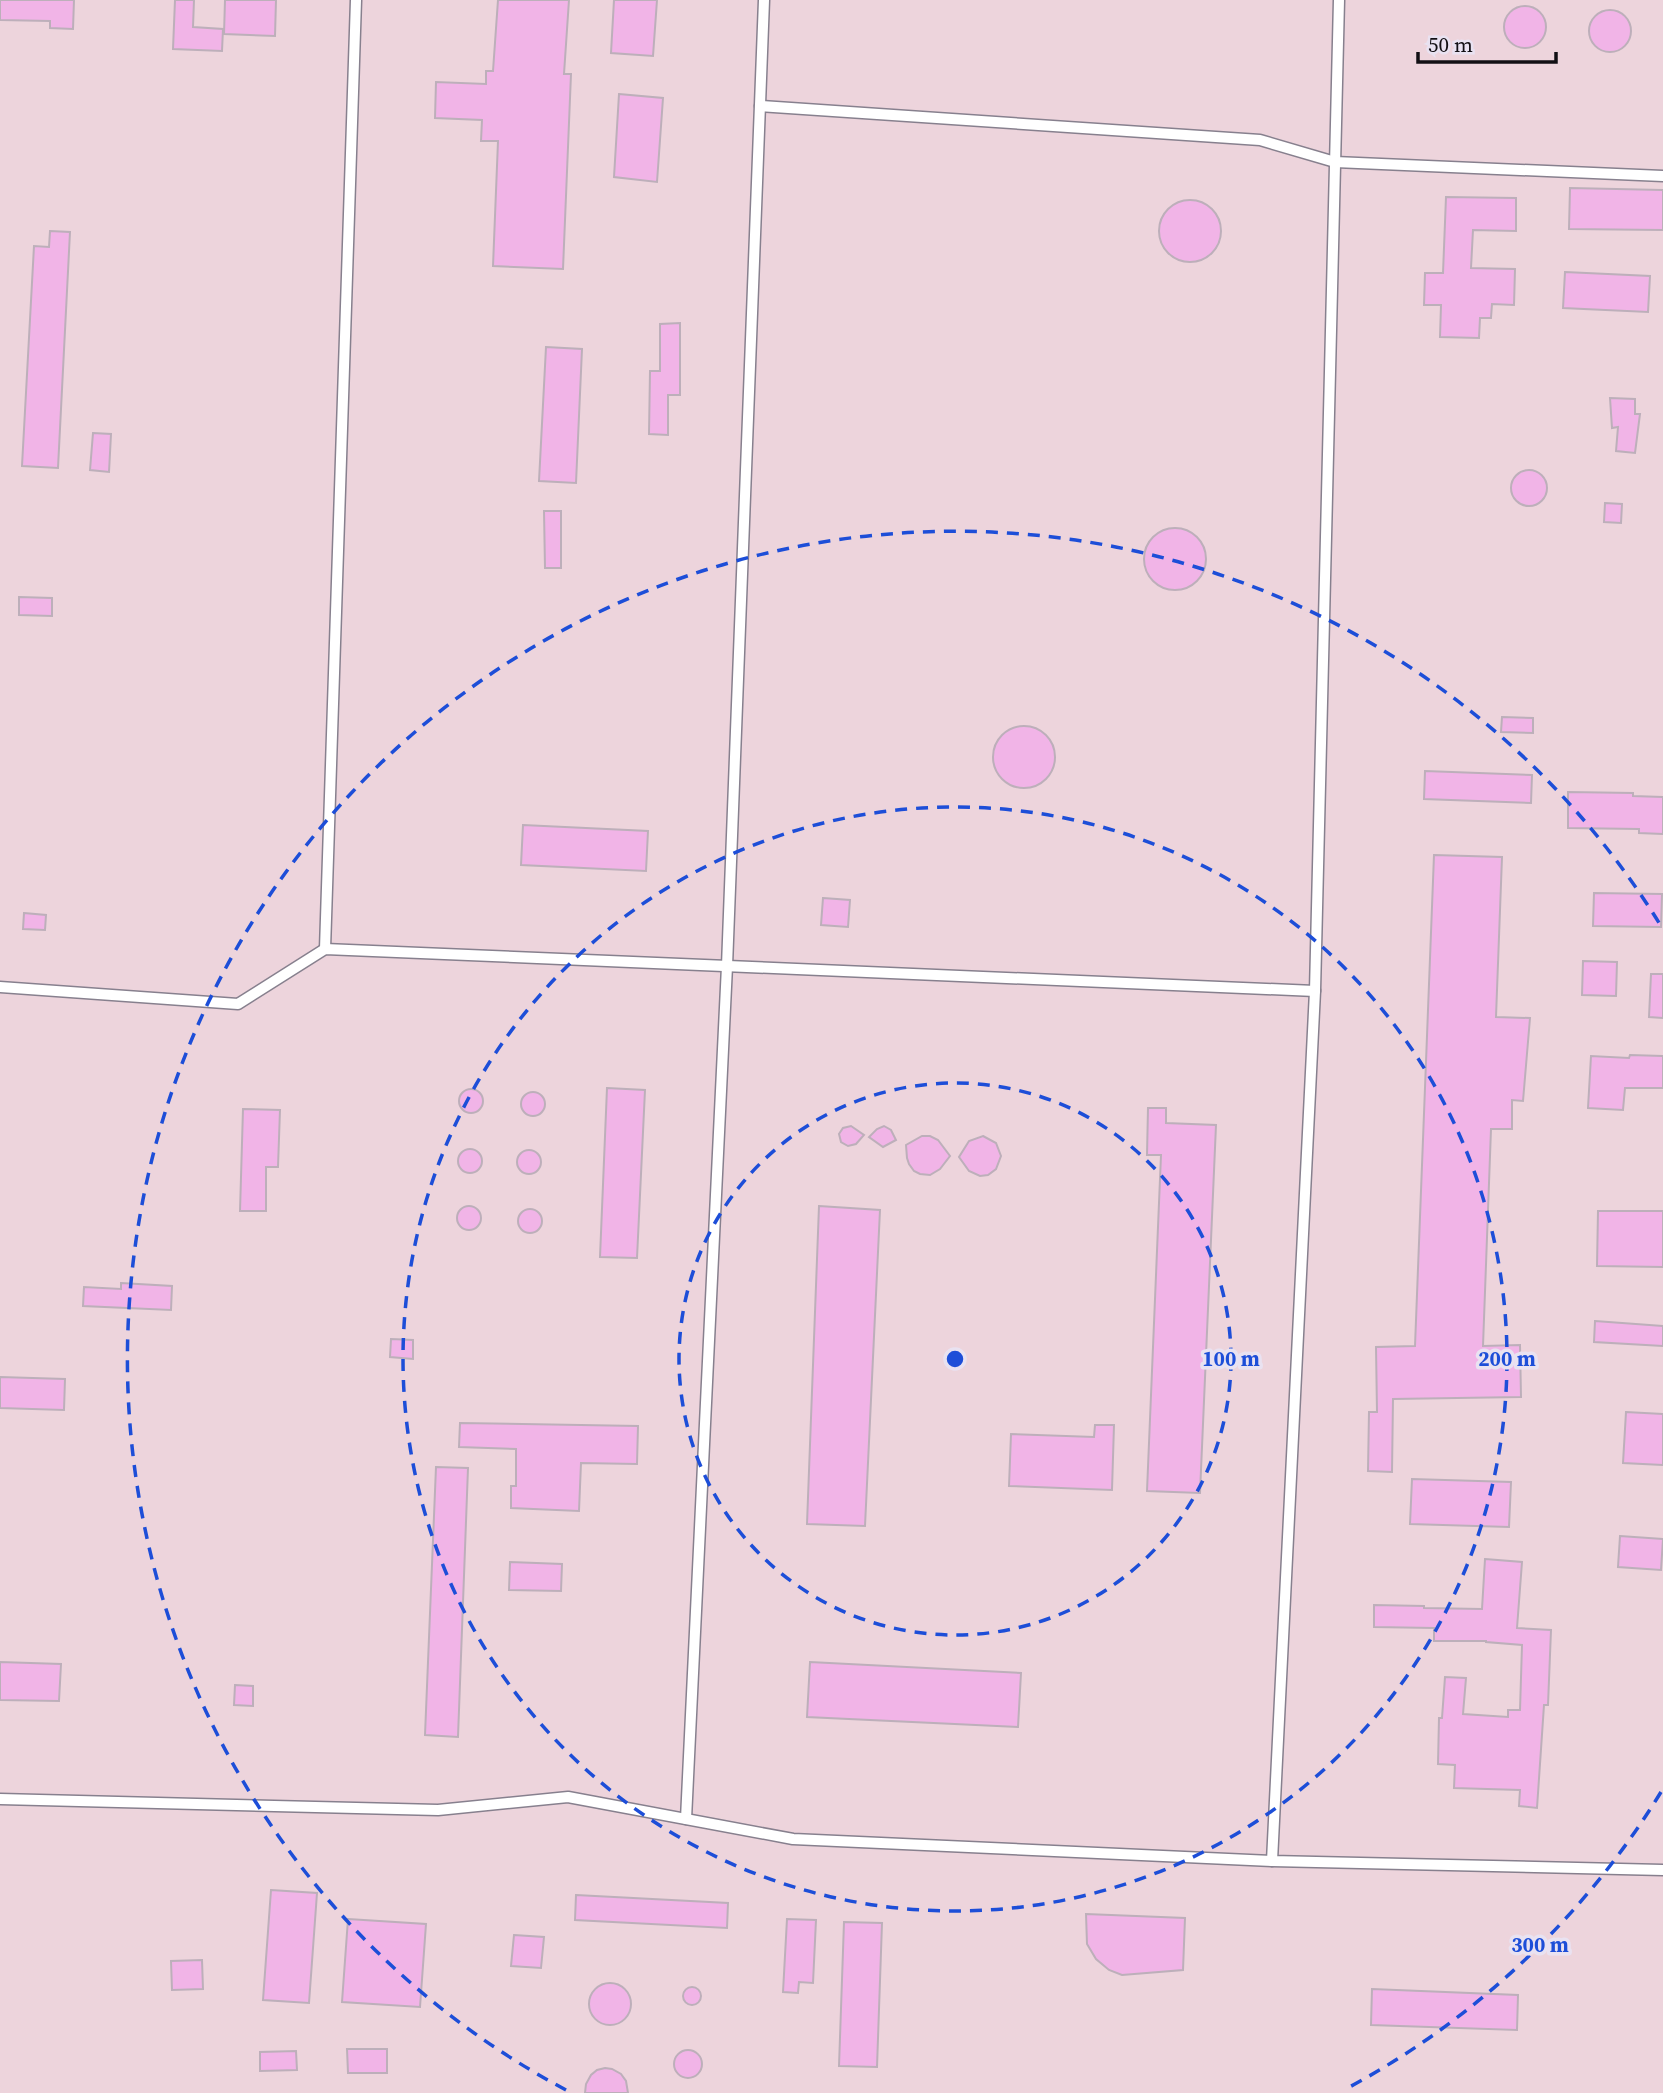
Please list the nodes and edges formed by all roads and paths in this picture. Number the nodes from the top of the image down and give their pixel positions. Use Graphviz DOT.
graph roads {
  1 [pos="356,0"];
  2 [pos="764,0"];
  3 [pos="1339,0"];
  4 [pos="760,106"];
  5 [pos="1335,162"];
  6 [pos="1663,176"];
  7 [pos="325,949"];
  8 [pos="727,966"];
  9 [pos="0,986"];
  10 [pos="1315,991"];
  11 [pos="0,1799"];
  12 [pos="686,1819"];
  13 [pos="1272,1861"];
  14 [pos="1663,1870"];
  1 -- 7 [label="lane"];
  2 -- 4 [label="lane"];
  3 -- 5 [label="lane"];
  4 -- 5 [label="lane"];
  4 -- 8 [label="lane"];
  5 -- 6 [label="lane"];
  5 -- 10 [label="lane"];
  7 -- 8 [label="lane"];
  7 -- 9 [label="lane"];
  8 -- 10 [label="lane"];
  8 -- 12 [label="lane"];
  10 -- 13 [label="lane"];
  11 -- 12 [label="lane"];
  12 -- 13 [label="lane"];
  13 -- 14 [label="lane"];
}
